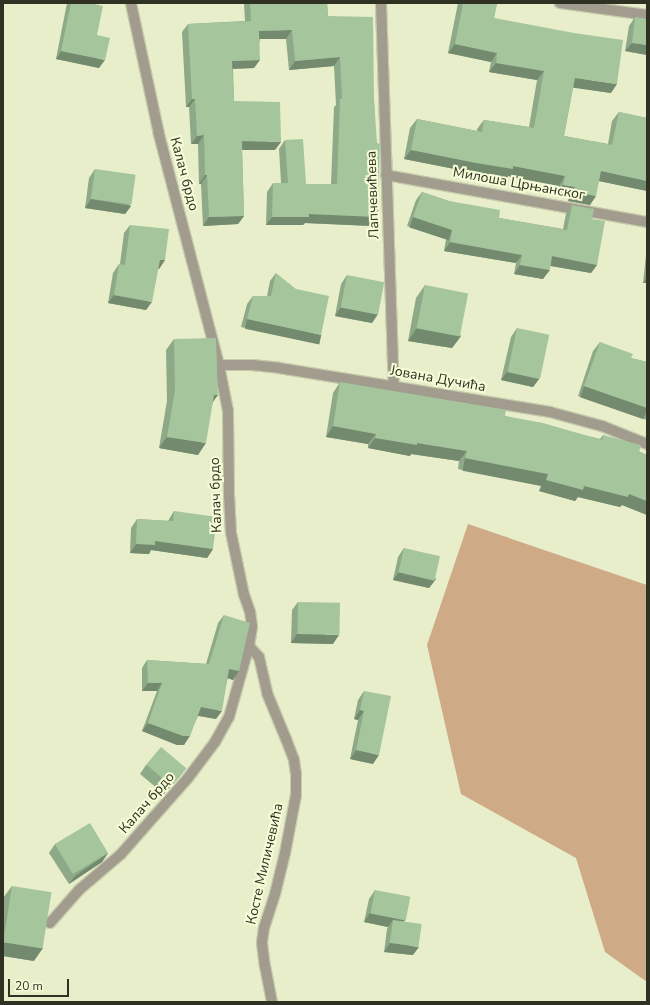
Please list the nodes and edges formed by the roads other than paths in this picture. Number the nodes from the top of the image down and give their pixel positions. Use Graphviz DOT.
graph roads {
  1 [pos="131,3"];
  2 [pos="381,3"];
  3 [pos="560,3"];
  4 [pos="647,15"];
  5 [pos="386,175"];
  6 [pos="647,222"];
  7 [pos="219,365"];
  8 [pos="394,386"];
  9 [pos="647,444"];
  10 [pos="249,646"];
  11 [pos="50,923"];
  12 [pos="272,1002"];
  1 -- 7 [label="street, Калач брдо"];
  2 -- 5 [label="street, Лапчевићева"];
  3 -- 4 [label="street"];
  5 -- 6 [label="street, Милоша Црњанског"];
  5 -- 8 [label="street, Лапчевићева"];
  7 -- 8 [label="street, Јована Дучића"];
  7 -- 10 [label="street, Калач брдо"];
  8 -- 9 [label="street, Јована Дучића"];
  10 -- 11 [label="street, Калач брдо"];
  10 -- 12 [label="street, Косте Миличевића"];
}
